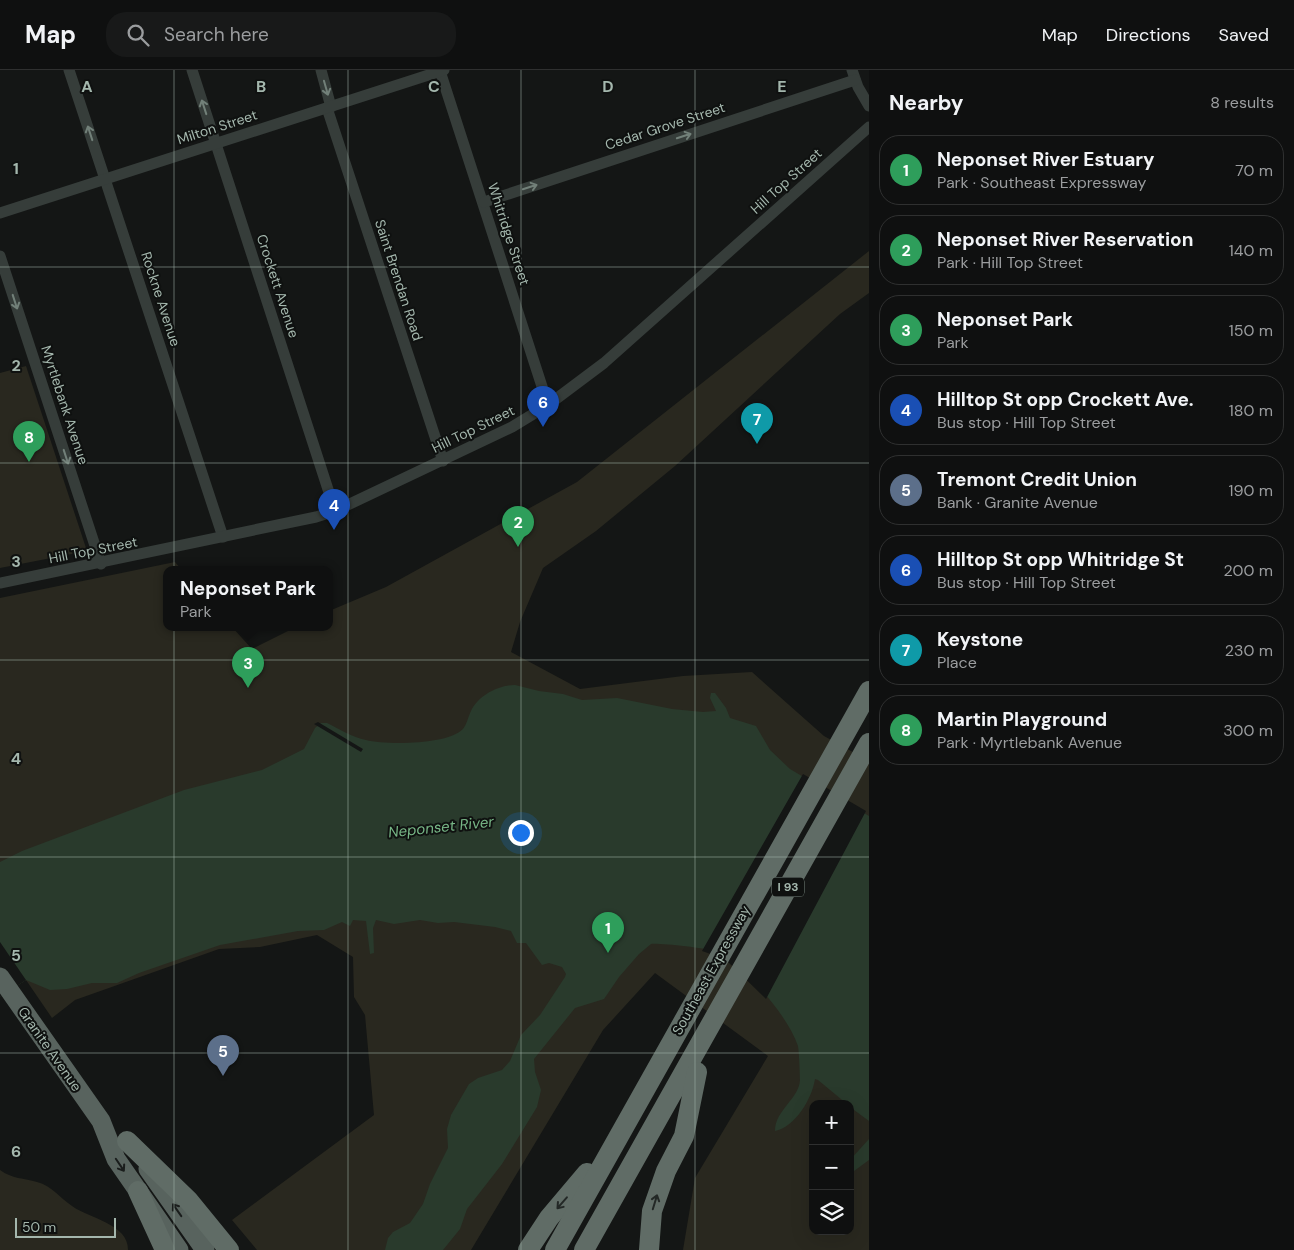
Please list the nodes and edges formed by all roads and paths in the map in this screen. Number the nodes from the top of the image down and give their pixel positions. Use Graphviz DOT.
graph roads {
  1 [pos="69,70"];
  2 [pos="192,70"];
  3 [pos="321,70"];
  4 [pos="442,71"];
  5 [pos="854,75"];
  6 [pos="869,106"];
  7 [pos="329,107"];
  8 [pos="869,127"];
  9 [pos="216,144"];
  10 [pos="105,180"];
  11 [pos="484,202"];
  12 [pos="0,214"];
  13 [pos="0,256"];
  14 [pos="548,406"];
  15 [pos="443,461"];
  16 [pos="335,511"];
  17 [pos="223,537"];
  18 [pos="101,564"];
  19 [pos="0,583"];
  20 [pos="869,691"];
  21 [pos="869,715"];
  22 [pos="857,753"];
  23 [pos="5,984"];
  24 [pos="709,1013"];
  25 [pos="698,1072"];
  26 [pos="101,1120"];
  27 [pos="616,1139"];
  28 [pos="127,1140"];
  29 [pos="138,1191"];
  30 [pos="165,1250"];
  31 [pos="179,1250"];
  32 [pos="205,1250"];
  33 [pos="229,1250"];
  34 [pos="528,1250"];
  35 [pos="555,1250"];
  36 [pos="569,1250"];
  37 [pos="584,1250"];
  38 [pos="598,1250"];
  39 [pos="649,1250"];
  10 -- 1 [label="street, Rockne Avenue, one-way"];
  9 -- 2 [label="street, Crockett Avenue, one-way"];
  3 -- 7 [label="street, Saint Brendan Road, one-way"];
  4 -- 7 [label="street, Milton Street"];
  4 -- 11 [label="street, Whitridge Street"];
  5 -- 6 [label="street"];
  11 -- 5 [label="street, Cedar Grove Street, one-way"];
  7 -- 9 [label="street, Milton Street"];
  7 -- 15 [label="street, Saint Brendan Road"];
  8 -- 14 [label="street, Hill Top Street"];
  9 -- 10 [label="street, Milton Street"];
  9 -- 16 [label="street, Crockett Avenue"];
  10 -- 12 [label="street, Milton Street"];
  10 -- 17 [label="street, Rockne Avenue"];
  11 -- 14 [label="street, Whitridge Street"];
  13 -- 18 [label="street, Myrtlebank Avenue, one-way"];
  14 -- 15 [label="street, Hill Top Street"];
  15 -- 16 [label="street, Hill Top Street"];
  16 -- 17 [label="street, Hill Top Street"];
  17 -- 18 [label="street, Hill Top Street"];
  18 -- 19 [label="street, Hill Top Street"];
  20 -- 22 [label="highway, Southeast Expressway / I 93"];
  21 -- 22 [label="highway, I 93"];
  22 -- 24 [label="highway, Southeast Expressway / I 93"];
  22 -- 24 [label="highway, Southeast Expressway / I 93"];
  23 -- 26 [label="highway, Granite Avenue"];
  24 -- 25 [label="highway, Southeast Expressway / I 93"];
  24 -- 27 [label="highway, Southeast Expressway / I 93"];
  24 -- 36 [label="highway, I 93"];
  24 -- 37 [label="highway, I 93"];
  25 -- 38 [label="highway, Southeast Expressway / I 93"];
  39 -- 25 [label="highway, one-way"];
  26 -- 28 [label="highway, Granite Avenue"];
  26 -- 29 [label="highway, Granite Avenue, one-way"];
  27 -- 34 [label="highway, one-way"];
  27 -- 35 [label="highway, Southeast Expressway / I 93"];
  32 -- 28 [label="highway, Granite Avenue, one-way"];
  28 -- 33 [label="highway"];
  29 -- 30 [label="highway"];
  29 -- 31 [label="highway, Granite Avenue"];
}
